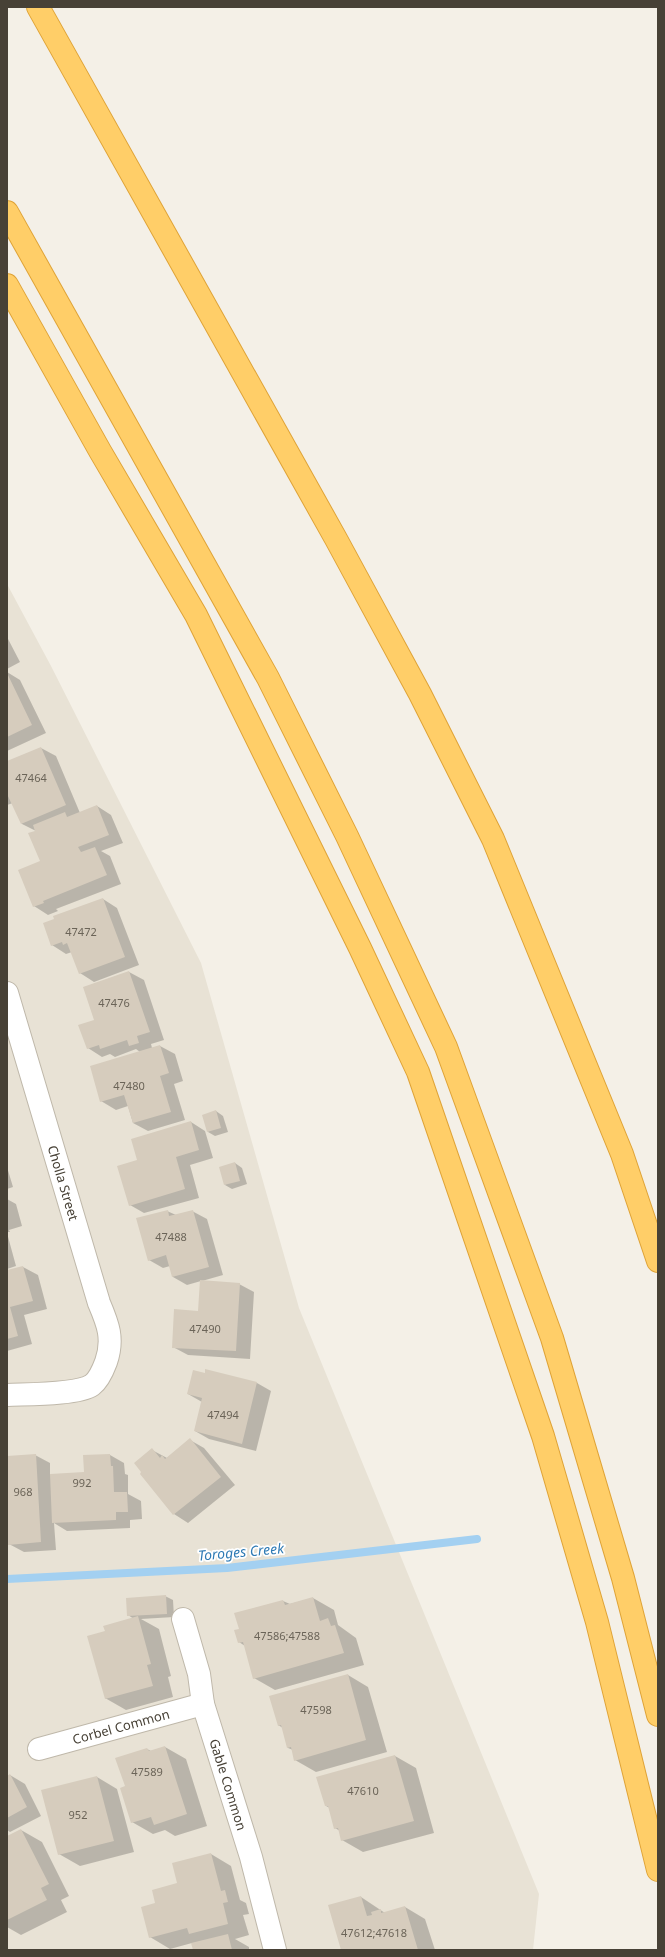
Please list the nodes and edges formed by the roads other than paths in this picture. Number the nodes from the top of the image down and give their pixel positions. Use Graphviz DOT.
graph roads {
  1 [pos="38,7"];
  2 [pos="7,212"];
  3 [pos="7,285"];
  4 [pos="7,993"];
  5 [pos="658,1261"];
  6 [pos="7,1395"];
  7 [pos="183,1619"];
  8 [pos="203,1704"];
  9 [pos="658,1715"];
  10 [pos="38,1749"];
  11 [pos="658,1870"];
  12 [pos="275,1950"];
  1 -- 5 [label="highway"];
  2 -- 9 [label="highway"];
  3 -- 11 [label="highway"];
  4 -- 6 [label="street, Cholla Street"];
  7 -- 8 [label="street, Gable Common"];
  8 -- 10 [label="street, Corbel Common"];
  8 -- 12 [label="street, Gable Common"];
}
